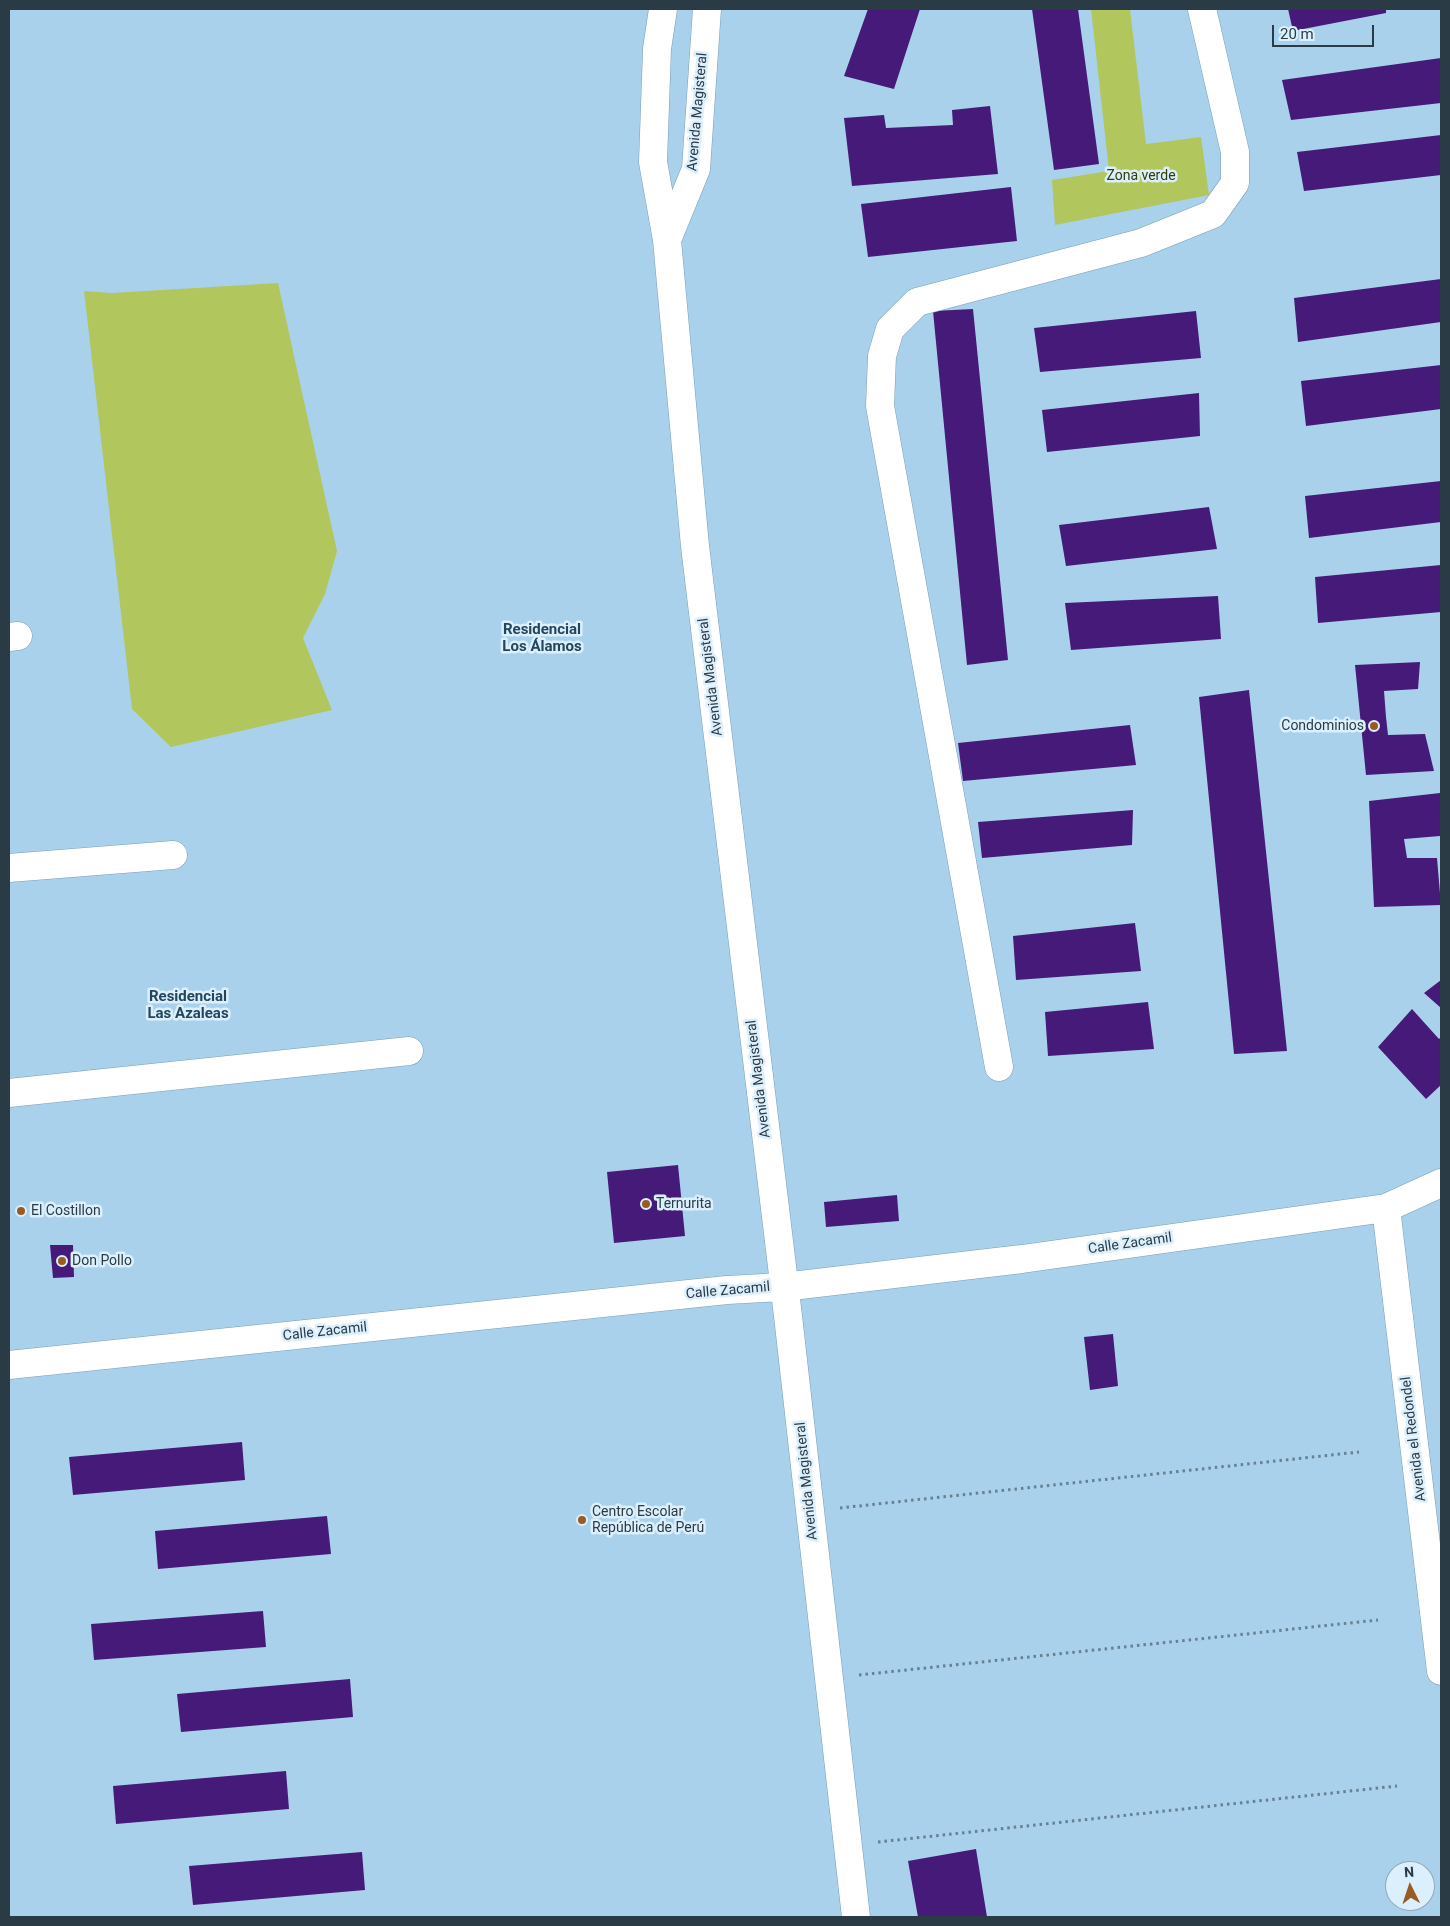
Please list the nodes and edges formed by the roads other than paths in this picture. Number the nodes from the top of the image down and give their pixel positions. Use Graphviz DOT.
graph roads {
  1 [pos="663,9"];
  2 [pos="707,9"];
  3 [pos="1202,9"];
  4 [pos="667,240"];
  5 [pos="173,855"];
  6 [pos="9,868"];
  7 [pos="409,1051"];
  8 [pos="999,1067"];
  9 [pos="9,1093"];
  10 [pos="1441,1183"];
  11 [pos="1386,1208"];
  12 [pos="784,1286"];
  13 [pos="9,1365"];
  14 [pos="1441,1671"];
  15 [pos="856,1917"];
  1 -- 4 [label="street, Avenida Magisteral"];
  2 -- 4 [label="street, Avenida Magisteral"];
  3 -- 8 [label="street"];
  4 -- 12 [label="street, Avenida Magisteral"];
  5 -- 6 [label="street"];
  7 -- 9 [label="street"];
  10 -- 11 [label="street, Calle Zacamil"];
  11 -- 12 [label="street, Calle Zacamil"];
  11 -- 14 [label="street, Avenida el Redondel"];
  12 -- 13 [label="street, Calle Zacamil"];
  12 -- 15 [label="street, Avenida Magisteral"];
}
